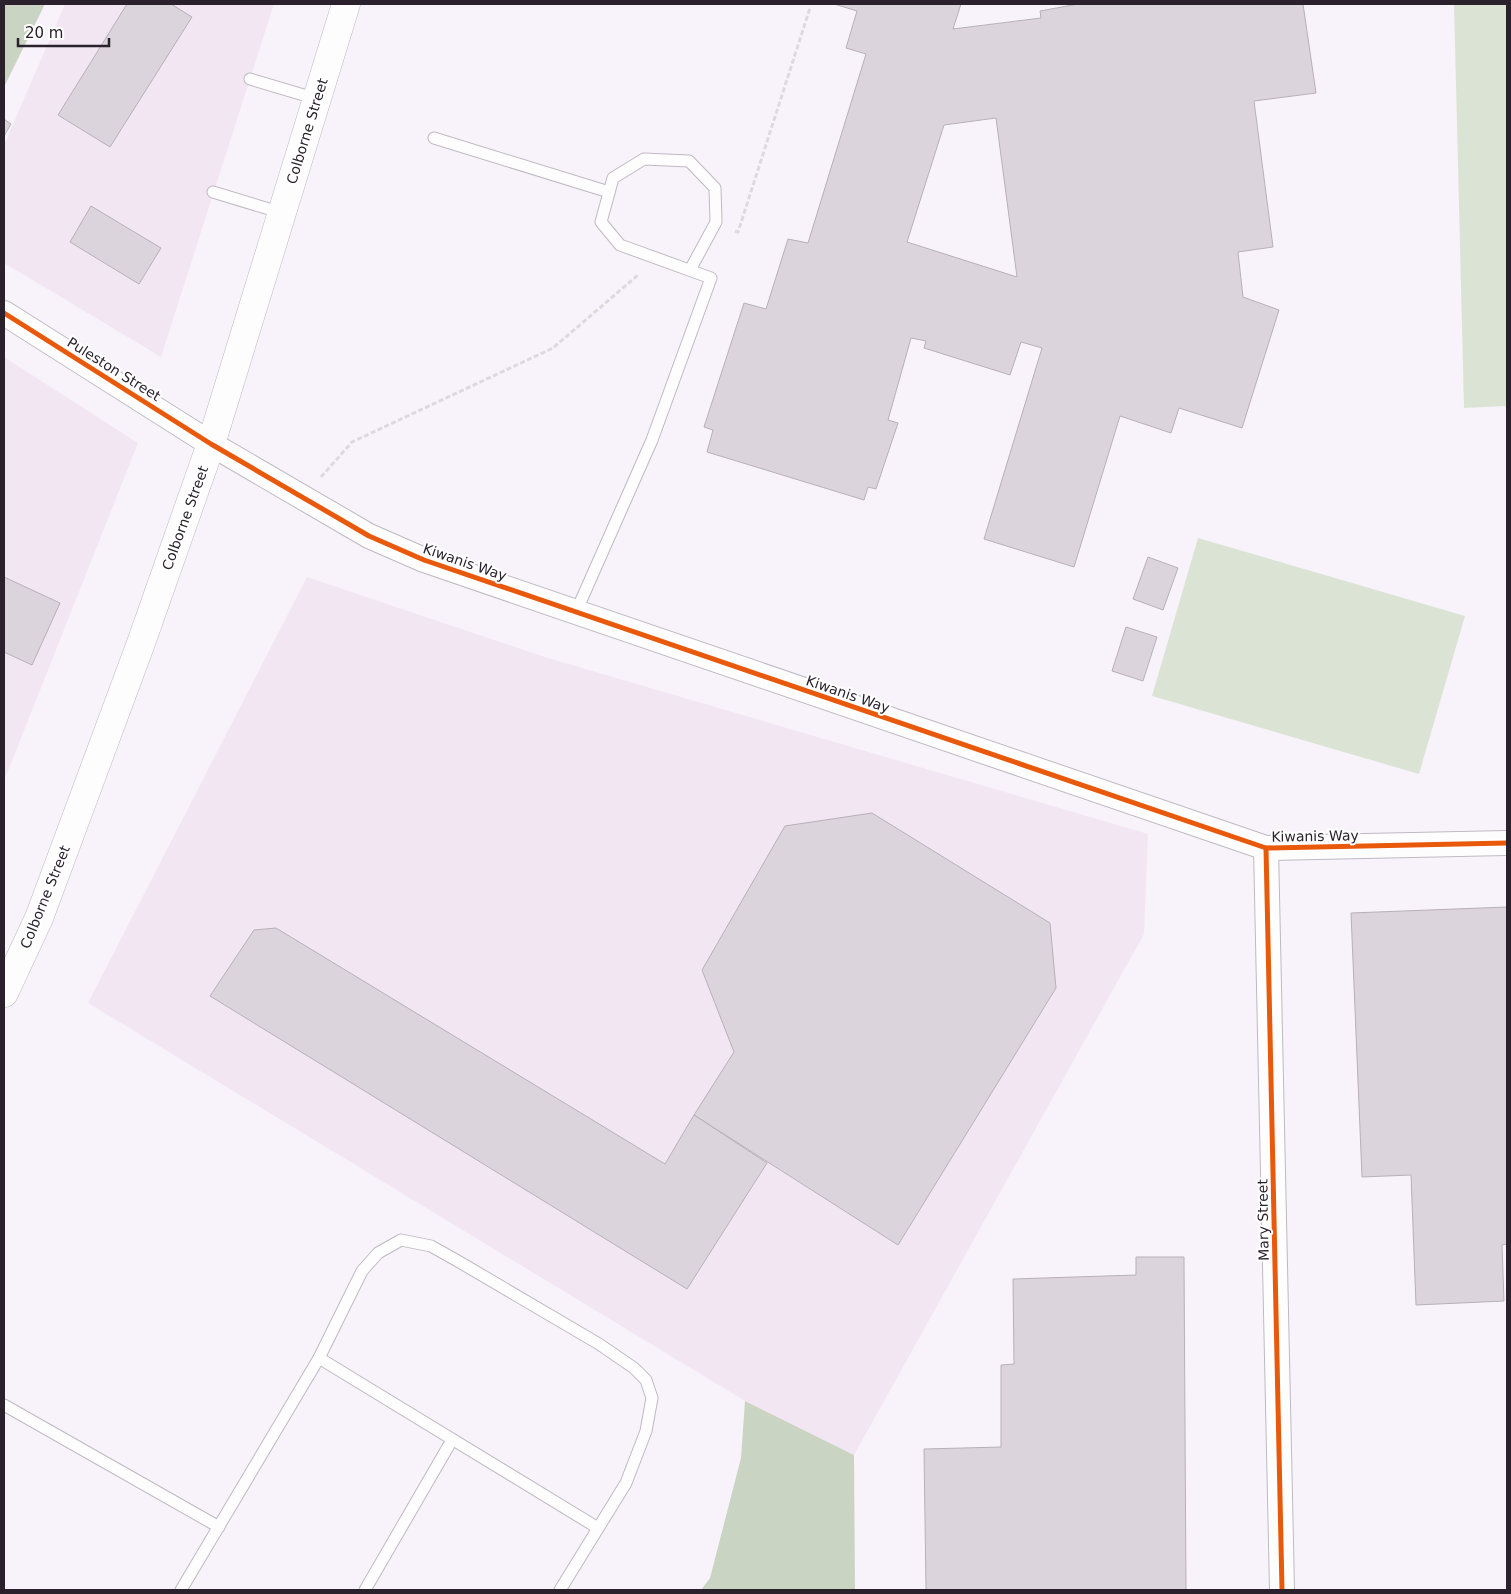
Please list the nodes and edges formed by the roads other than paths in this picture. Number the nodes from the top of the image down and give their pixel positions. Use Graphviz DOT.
graph roads {
  1 [pos="346,4"];
  2 [pos="250,79"];
  3 [pos="317,99"];
  4 [pos="434,138"];
  5 [pos="213,192"];
  6 [pos="609,192"];
  7 [pos="282,213"];
  8 [pos="690,270"];
  9 [pos="4,313"];
  10 [pos="211,444"];
  11 [pos="576,612"];
  12 [pos="1507,843"];
  13 [pos="1266,848"];
  14 [pos="4,992"];
  15 [pos="319,1358"];
  16 [pos="4,1405"];
  17 [pos="452,1440"];
  18 [pos="219,1527"];
  19 [pos="598,1528"];
  20 [pos="181,1590"];
  21 [pos="365,1590"];
  22 [pos="560,1590"];
  23 [pos="1282,1590"];
  1 -- 3 [label="main road, Colborne Street"];
  2 -- 3 [label="lane"];
  3 -- 7 [label="main road, Colborne Street"];
  4 -- 6 [label="lane"];
  5 -- 7 [label="lane"];
  6 -- 8 [label="lane"];
  6 -- 8 [label="lane"];
  7 -- 10 [label="main road, Colborne Street"];
  8 -- 11 [label="lane"];
  9 -- 10 [label="street, Puleston Street"];
  10 -- 11 [label="street, Kiwanis Way"];
  10 -- 14 [label="main road, Colborne Street"];
  11 -- 13 [label="street, Kiwanis Way"];
  12 -- 13 [label="street, Kiwanis Way"];
  13 -- 23 [label="street, Mary Street"];
  15 -- 17 [label="lane"];
  15 -- 18 [label="lane"];
  15 -- 19 [label="lane"];
  16 -- 18 [label="lane"];
  17 -- 19 [label="lane"];
  17 -- 21 [label="lane"];
  18 -- 20 [label="lane"];
  19 -- 22 [label="lane"];
}
